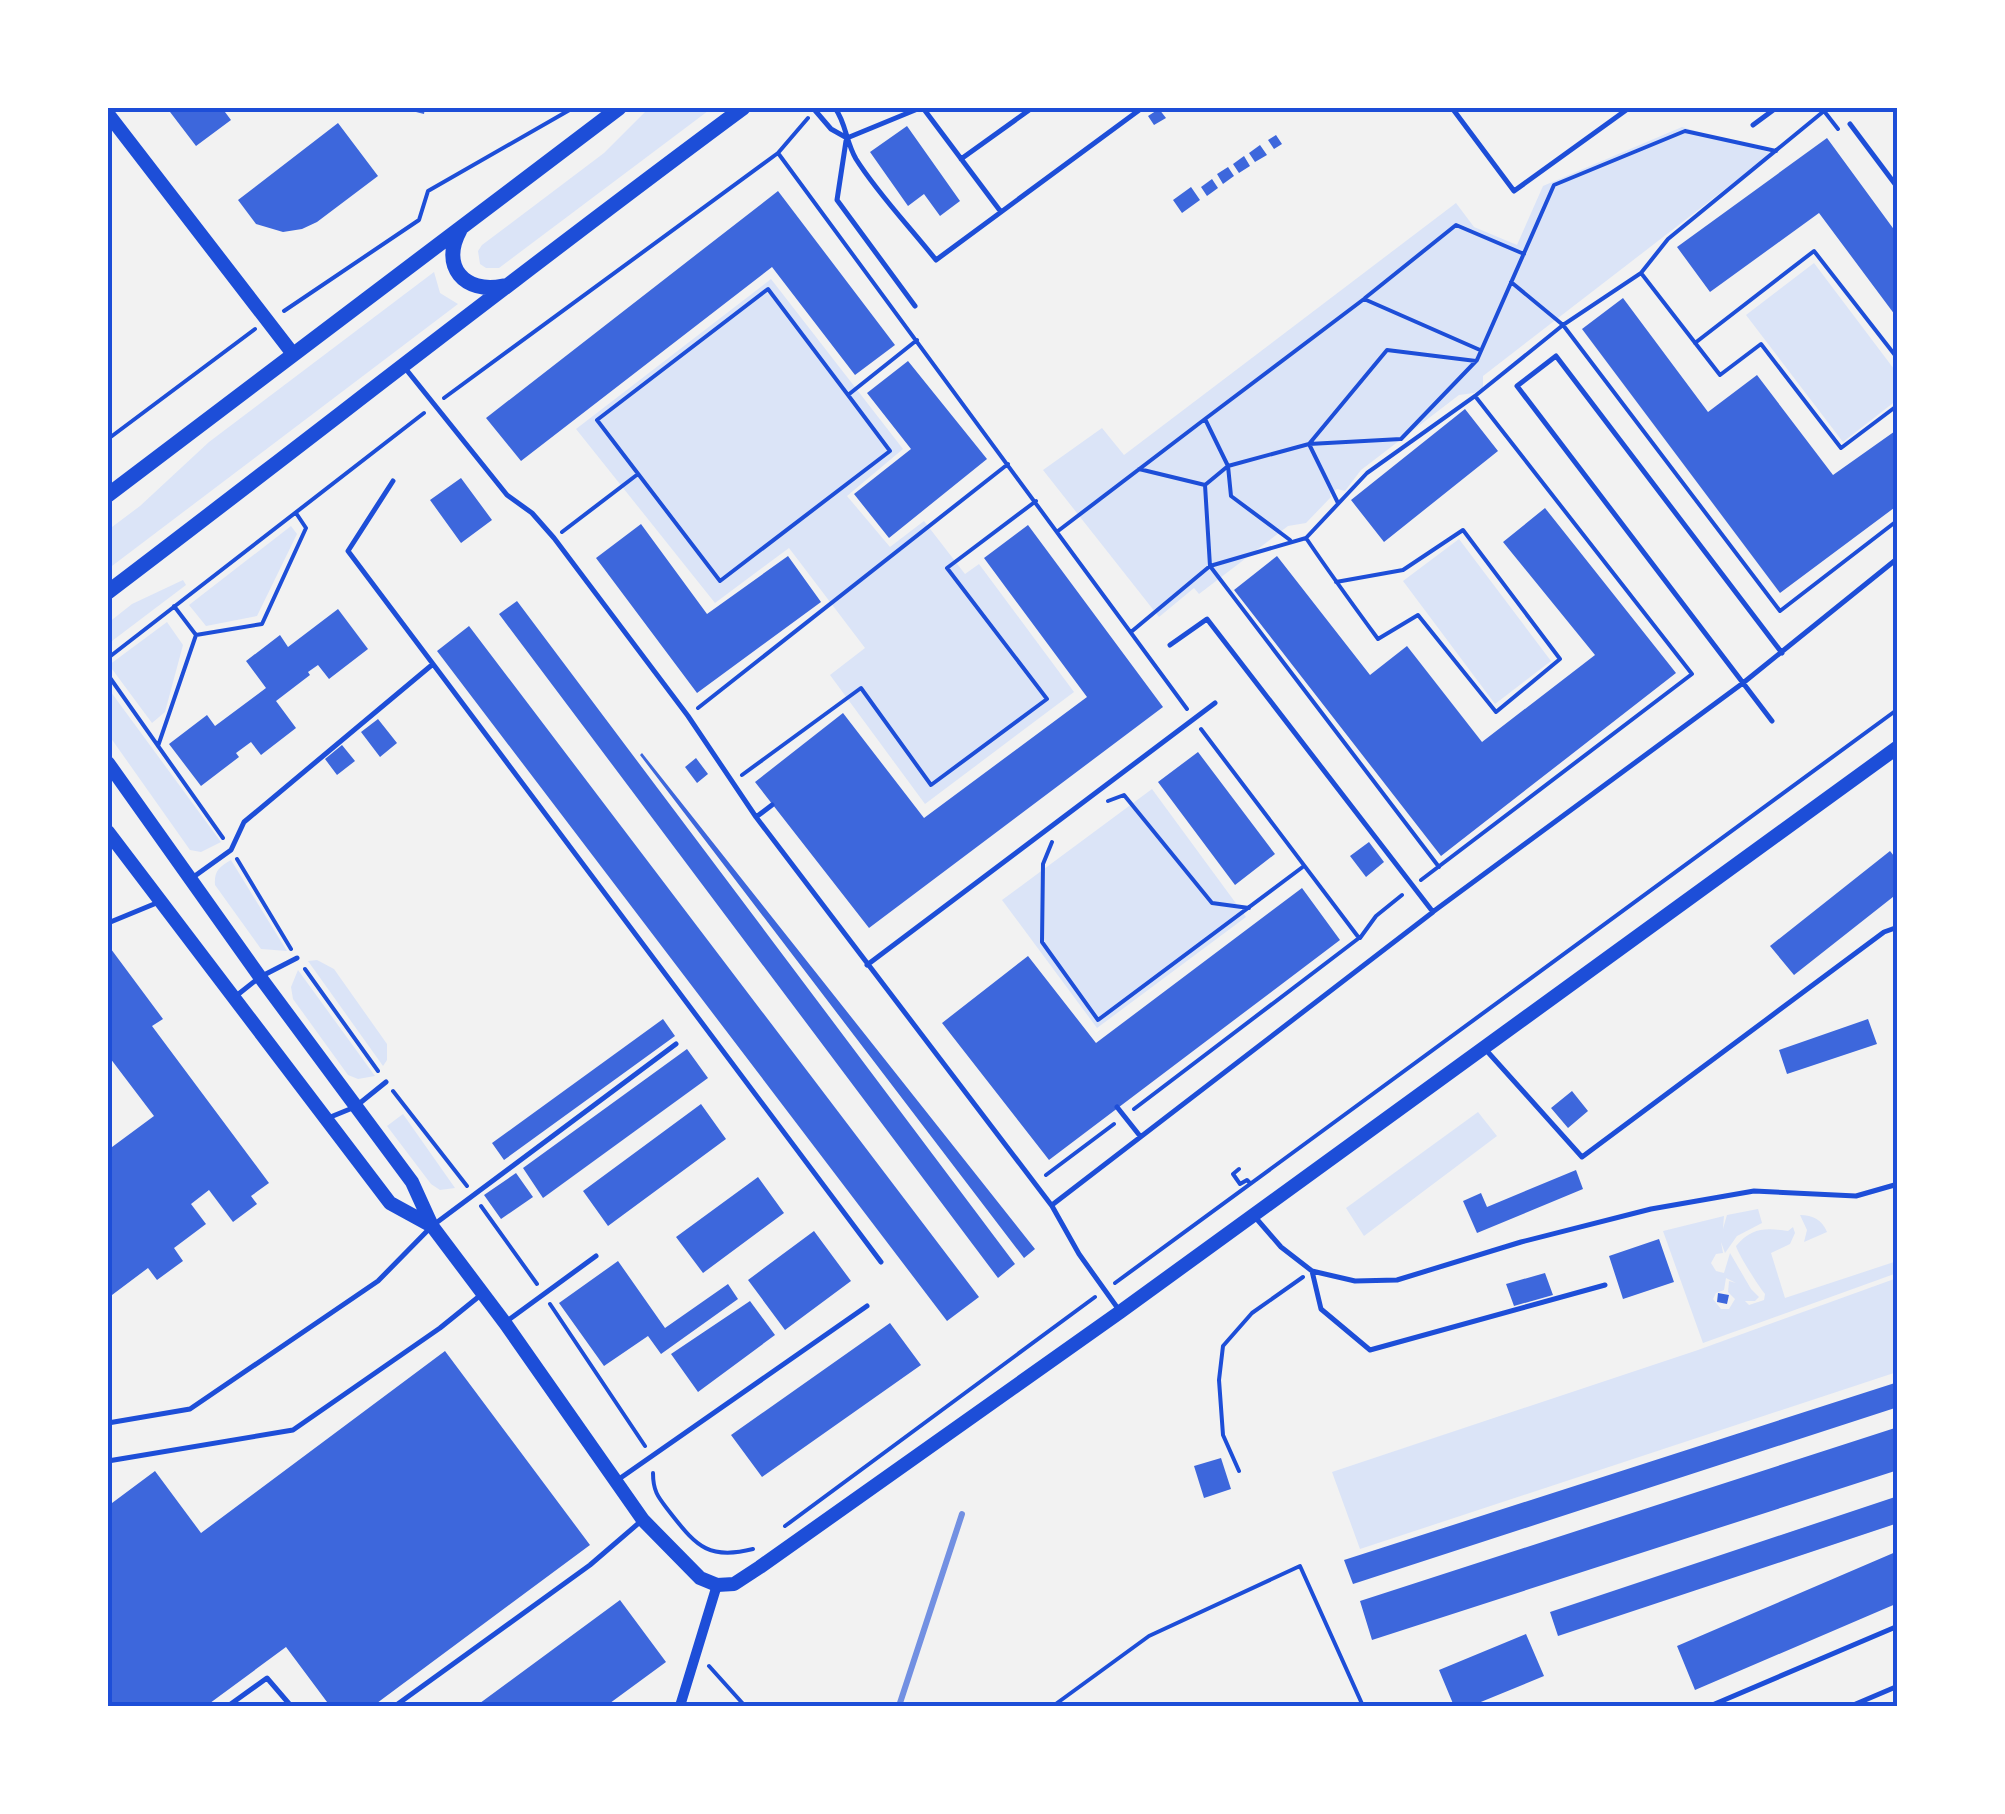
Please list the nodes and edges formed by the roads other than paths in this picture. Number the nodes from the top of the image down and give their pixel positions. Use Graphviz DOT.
graph roads {
  1 [pos="619,108"];
  2 [pos="743,108"];
  3 [pos="835,108"];
  4 [pos="922,108"];
  5 [pos="1032,108"];
  6 [pos="1142,108"];
  7 [pos="1452,108"];
  8 [pos="1629,108"];
  9 [pos="1776,108"];
  10 [pos="814,109"];
  11 [pos="108,114"];
  12 [pos="1850,124"];
  13 [pos="1753,125"];
  14 [pos="847,138"];
  15 [pos="961,159"];
  16 [pos="1898,188"];
  17 [pos="1001,212"];
  18 [pos="462,226"];
  19 [pos="503,286"];
  20 [pos="915,306"];
  21 [pos="292,354"];
  22 [pos="403,365"];
  23 [pos="392,481"];
  24 [pos="108,496"];
  25 [pos="1898,558"];
  26 [pos="108,592"];
  27 [pos="1170,645"];
  28 [pos="1782,652"];
  29 [pos="434,664"];
  30 [pos="1743,683"];
  31 [pos="1215,703"];
  32 [pos="1772,721"];
  33 [pos="1898,747"];
  34 [pos="108,763"];
  35 [pos="770,807"];
  36 [pos="756,817"];
  37 [pos="108,832"];
  38 [pos="190,880"];
  39 [pos="158,902"];
  40 [pos="1434,912"];
  41 [pos="108,923"];
  42 [pos="1898,927"];
  43 [pos="297,958"];
  44 [pos="867,965"];
  45 [pos="260,977"];
  46 [pos="232,998"];
  47 [pos="676,1044"];
  48 [pos="1484,1048"];
  49 [pos="386,1082"];
  50 [pos="355,1106"];
  51 [pos="1117,1107"];
  52 [pos="325,1119"];
  53 [pos="1140,1137"];
  54 [pos="1898,1184"];
  55 [pos="1052,1206"];
  56 [pos="1254,1214"];
  57 [pos="432,1226"];
  58 [pos="596,1256"];
  59 [pos="881,1262"];
  60 [pos="1312,1270"];
  61 [pos="1605,1286"];
  62 [pos="482,1294"];
  63 [pos="867,1306"];
  64 [pos="1120,1312"];
  65 [pos="504,1323"];
  66 [pos="108,1423"];
  67 [pos="108,1462"];
  68 [pos="615,1481"];
  69 [pos="643,1520"];
  70 [pos="717,1585"];
  71 [pos="1898,1626"];
  72 [pos="1898,1686"];
  73 [pos="1720,1705"];
  74 [pos="228,1706"];
  75 [pos="291,1706"];
  76 [pos="394,1706"];
  77 [pos="680,1706"];
  78 [pos="1710,1706"];
  79 [pos="1851,1706"];
  1 -- 18 [label="main road"];
  2 -- 19 [label="main road"];
  3 -- 14 [label="lane"];
  4 -- 14 [label="lane"];
  4 -- 15 [label="lane"];
  5 -- 15 [label="lane"];
  6 -- 17 [label="lane"];
  7 -- 8 [label="lane"];
  9 -- 13 [label="lane"];
  10 -- 14 [label="lane"];
  11 -- 21 [label="street"];
  12 -- 16 [label="lane"];
  14 -- 17 [label="lane"];
  14 -- 20 [label="lane"];
  15 -- 17 [label="lane"];
  18 -- 19 [label="main road"];
  18 -- 21 [label="main road"];
  19 -- 22 [label="main road"];
  21 -- 24 [label="main road"];
  22 -- 26 [label="main road"];
  22 -- 36 [label="lane"];
  23 -- 29 [label="lane"];
  25 -- 28 [label="lane"];
  27 -- 40 [label="lane"];
  28 -- 30 [label="lane"];
  28 -- 30 [label="lane"];
  29 -- 38 [label="lane"];
  29 -- 59 [label="lane"];
  30 -- 32 [label="lane"];
  30 -- 40 [label="lane"];
  31 -- 44 [label="lane"];
  33 -- 48 [label="street"];
  34 -- 38 [label="street"];
  35 -- 36 [label="lane"];
  36 -- 44 [label="lane"];
  37 -- 39 [label="street"];
  38 -- 45 [label="street"];
  39 -- 41 [label="lane"];
  39 -- 46 [label="street"];
  40 -- 53 [label="lane"];
  42 -- 48 [label="lane"];
  43 -- 45 [label="lane"];
  44 -- 55 [label="lane"];
  45 -- 46 [label="lane"];
  45 -- 50 [label="street"];
  46 -- 52 [label="street"];
  47 -- 57 [label="lane"];
  48 -- 56 [label="street"];
  49 -- 50 [label="lane"];
  50 -- 52 [label="lane"];
  50 -- 57 [label="street"];
  51 -- 53 [label="lane"];
  52 -- 57 [label="street"];
  53 -- 55 [label="lane"];
  54 -- 60 [label="lane"];
  55 -- 64 [label="lane"];
  56 -- 60 [label="lane"];
  56 -- 64 [label="street"];
  57 -- 62 [label="street"];
  57 -- 66 [label="lane"];
  58 -- 65 [label="lane"];
  60 -- 61 [label="lane"];
  62 -- 65 [label="street"];
  62 -- 67 [label="lane"];
  63 -- 68 [label="lane"];
  64 -- 70 [label="street"];
  65 -- 68 [label="street"];
  68 -- 69 [label="street"];
  69 -- 70 [label="street"];
  69 -- 76 [label="lane"];
  70 -- 77 [label="street"];
  71 -- 73 [label="lane"];
  72 -- 79 [label="lane"];
  73 -- 78 [label="lane"];
  74 -- 75 [label="lane"];
}
